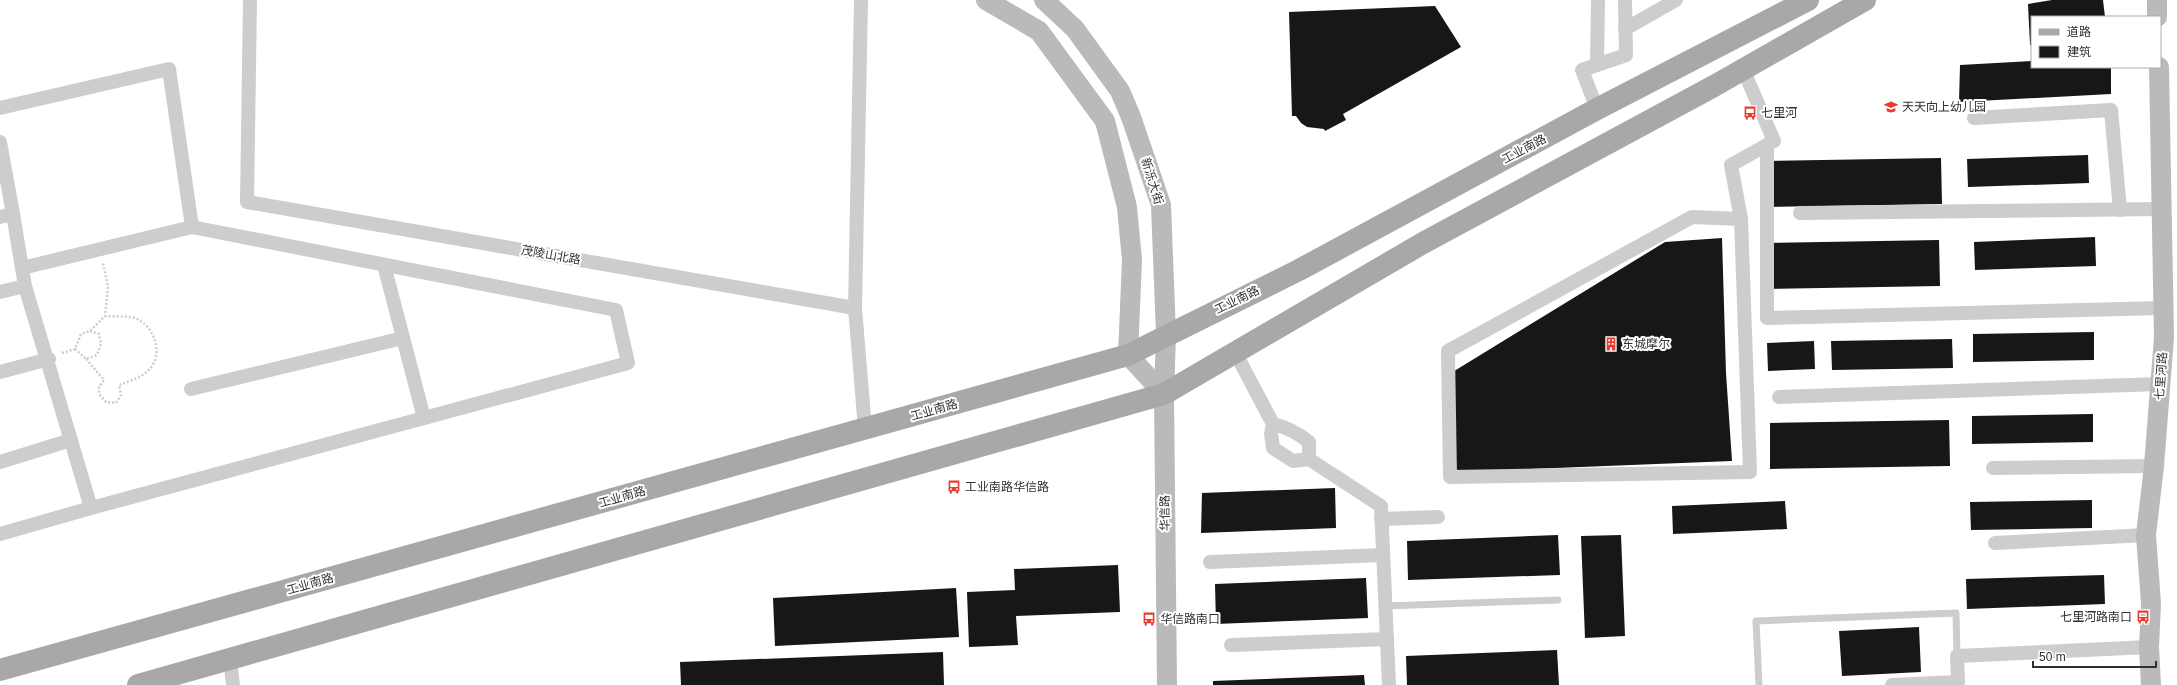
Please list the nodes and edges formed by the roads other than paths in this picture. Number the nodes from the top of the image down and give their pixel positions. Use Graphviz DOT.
graph roads {
  1 [pos="250,0"];
  2 [pos="861,0"];
  3 [pos="986,0"];
  4 [pos="1044,0"];
  5 [pos="1598,0"];
  6 [pos="1625,0"];
  7 [pos="1676,0"];
  8 [pos="1808,0"];
  9 [pos="1865,0"];
  10 [pos="2157,0"];
  11 [pos="2157,16"];
  12 [pos="1625,29"];
  13 [pos="1597,65"];
  14 [pos="2159,68"];
  15 [pos="1743,69"];
  16 [pos="0,108"];
  17 [pos="1597,109"];
  18 [pos="1974,118"];
  19 [pos="0,142"];
  20 [pos="1767,145"];
  21 [pos="2161,209"];
  22 [pos="2120,210"];
  23 [pos="1800,213"];
  24 [pos="7,215"];
  25 [pos="1740,219"];
  26 [pos="192,227"];
  27 [pos="384,265"];
  28 [pos="22,268"];
  29 [pos="26,286"];
  30 [pos="0,292"];
  31 [pos="855,308"];
  32 [pos="2163,308"];
  33 [pos="1166,335"];
  34 [pos="403,338"];
  35 [pos="1235,352"];
  36 [pos="1128,355"];
  37 [pos="48,358"];
  38 [pos="0,372"];
  39 [pos="2160,384"];
  40 [pos="191,389"];
  41 [pos="1164,394"];
  42 [pos="1779,397"];
  43 [pos="424,418"];
  44 [pos="1273,424"];
  45 [pos="865,429"];
  46 [pos="72,440"];
  47 [pos="1310,459"];
  48 [pos="0,462"];
  49 [pos="2154,466"];
  50 [pos="1993,468"];
  51 [pos="92,508"];
  52 [pos="1438,517"];
  53 [pos="1381,519"];
  54 [pos="0,534"];
  55 [pos="2146,535"];
  56 [pos="1995,543"];
  57 [pos="1383,555"];
  58 [pos="1210,562"];
  59 [pos="1558,600"];
  60 [pos="1385,606"];
  61 [pos="1387,640"];
  62 [pos="1230,645"];
  63 [pos="2149,647"];
  64 [pos="1957,656"];
  65 [pos="230,659"];
  66 [pos="0,670"];
  67 [pos="138,685"];
  68 [pos="234,685"];
  69 [pos="1168,685"];
  70 [pos="1389,685"];
  71 [pos="1759,685"];
  72 [pos="1892,685"];
  73 [pos="2151,685"];
  1 -- 31 [label="street, 茂陵山北路"];
  2 -- 31 [label="street"];
  3 -- 36 [label="main road"];
  4 -- 33 [label="main road, 新泺大街"];
  5 -- 13 [label="street"];
  6 -- 12 [label="street"];
  7 -- 12 [label="street"];
  8 -- 17 [label="main road, 工业南路"];
  9 -- 15 [label="main road"];
  10 -- 11 [label="main road"];
  12 -- 13 [label="street"];
  13 -- 17 [label="street"];
  14 -- 21 [label="main road, 七里河路"];
  15 -- 20 [label="street"];
  15 -- 35 [label="main road"];
  16 -- 26 [label="street"];
  17 -- 33 [label="main road, 工业南路"];
  18 -- 22 [label="street"];
  19 -- 24 [label="street"];
  20 -- 25 [label="street"];
  20 -- 32 [label="street"];
  21 -- 22 [label="street"];
  21 -- 32 [label="main road, 七里河路"];
  22 -- 23 [label="street"];
  24 -- 28 [label="street"];
  25 -- 25 [label="street"];
  26 -- 27 [label="street"];
  26 -- 28 [label="street"];
  27 -- 34 [label="street"];
  27 -- 43 [label="street"];
  28 -- 29 [label="street"];
  29 -- 30 [label="street"];
  29 -- 37 [label="street"];
  31 -- 45 [label="street"];
  32 -- 39 [label="main road, 七里河路"];
  33 -- 36 [label="main road, 工业南路"];
  33 -- 41 [label="main road, 新泺大街"];
  34 -- 40 [label="street"];
  34 -- 43 [label="street"];
  35 -- 41 [label="main road"];
  35 -- 44 [label="street"];
  36 -- 41 [label="main road"];
  36 -- 45 [label="main road, 工业南路"];
  37 -- 38 [label="street"];
  37 -- 46 [label="street"];
  39 -- 42 [label="street"];
  39 -- 49 [label="main road, 七里河路"];
  41 -- 65 [label="main road"];
  41 -- 69 [label="main road, 华信路"];
  43 -- 51 [label="street"];
  44 -- 47 [label="street"];
  44 -- 47 [label="street"];
  45 -- 66 [label="main road, 工业南路"];
  46 -- 48 [label="street"];
  46 -- 51 [label="street"];
  47 -- 53 [label="street"];
  49 -- 50 [label="street"];
  49 -- 55 [label="main road, 七里河路"];
  51 -- 54 [label="street"];
  52 -- 53 [label="street"];
  53 -- 57 [label="street"];
  55 -- 56 [label="street"];
  55 -- 63 [label="main road, 七里河路"];
  57 -- 58 [label="street"];
  57 -- 60 [label="street"];
  59 -- 60 [label="lane"];
  60 -- 61 [label="street"];
  61 -- 62 [label="street"];
  61 -- 70 [label="street"];
  63 -- 64 [label="street"];
  63 -- 73 [label="main road, 七里河路"];
  64 -- 71 [label="lane"];
  64 -- 72 [label="street"];
  65 -- 67 [label="main road"];
  65 -- 68 [label="street"];
}
